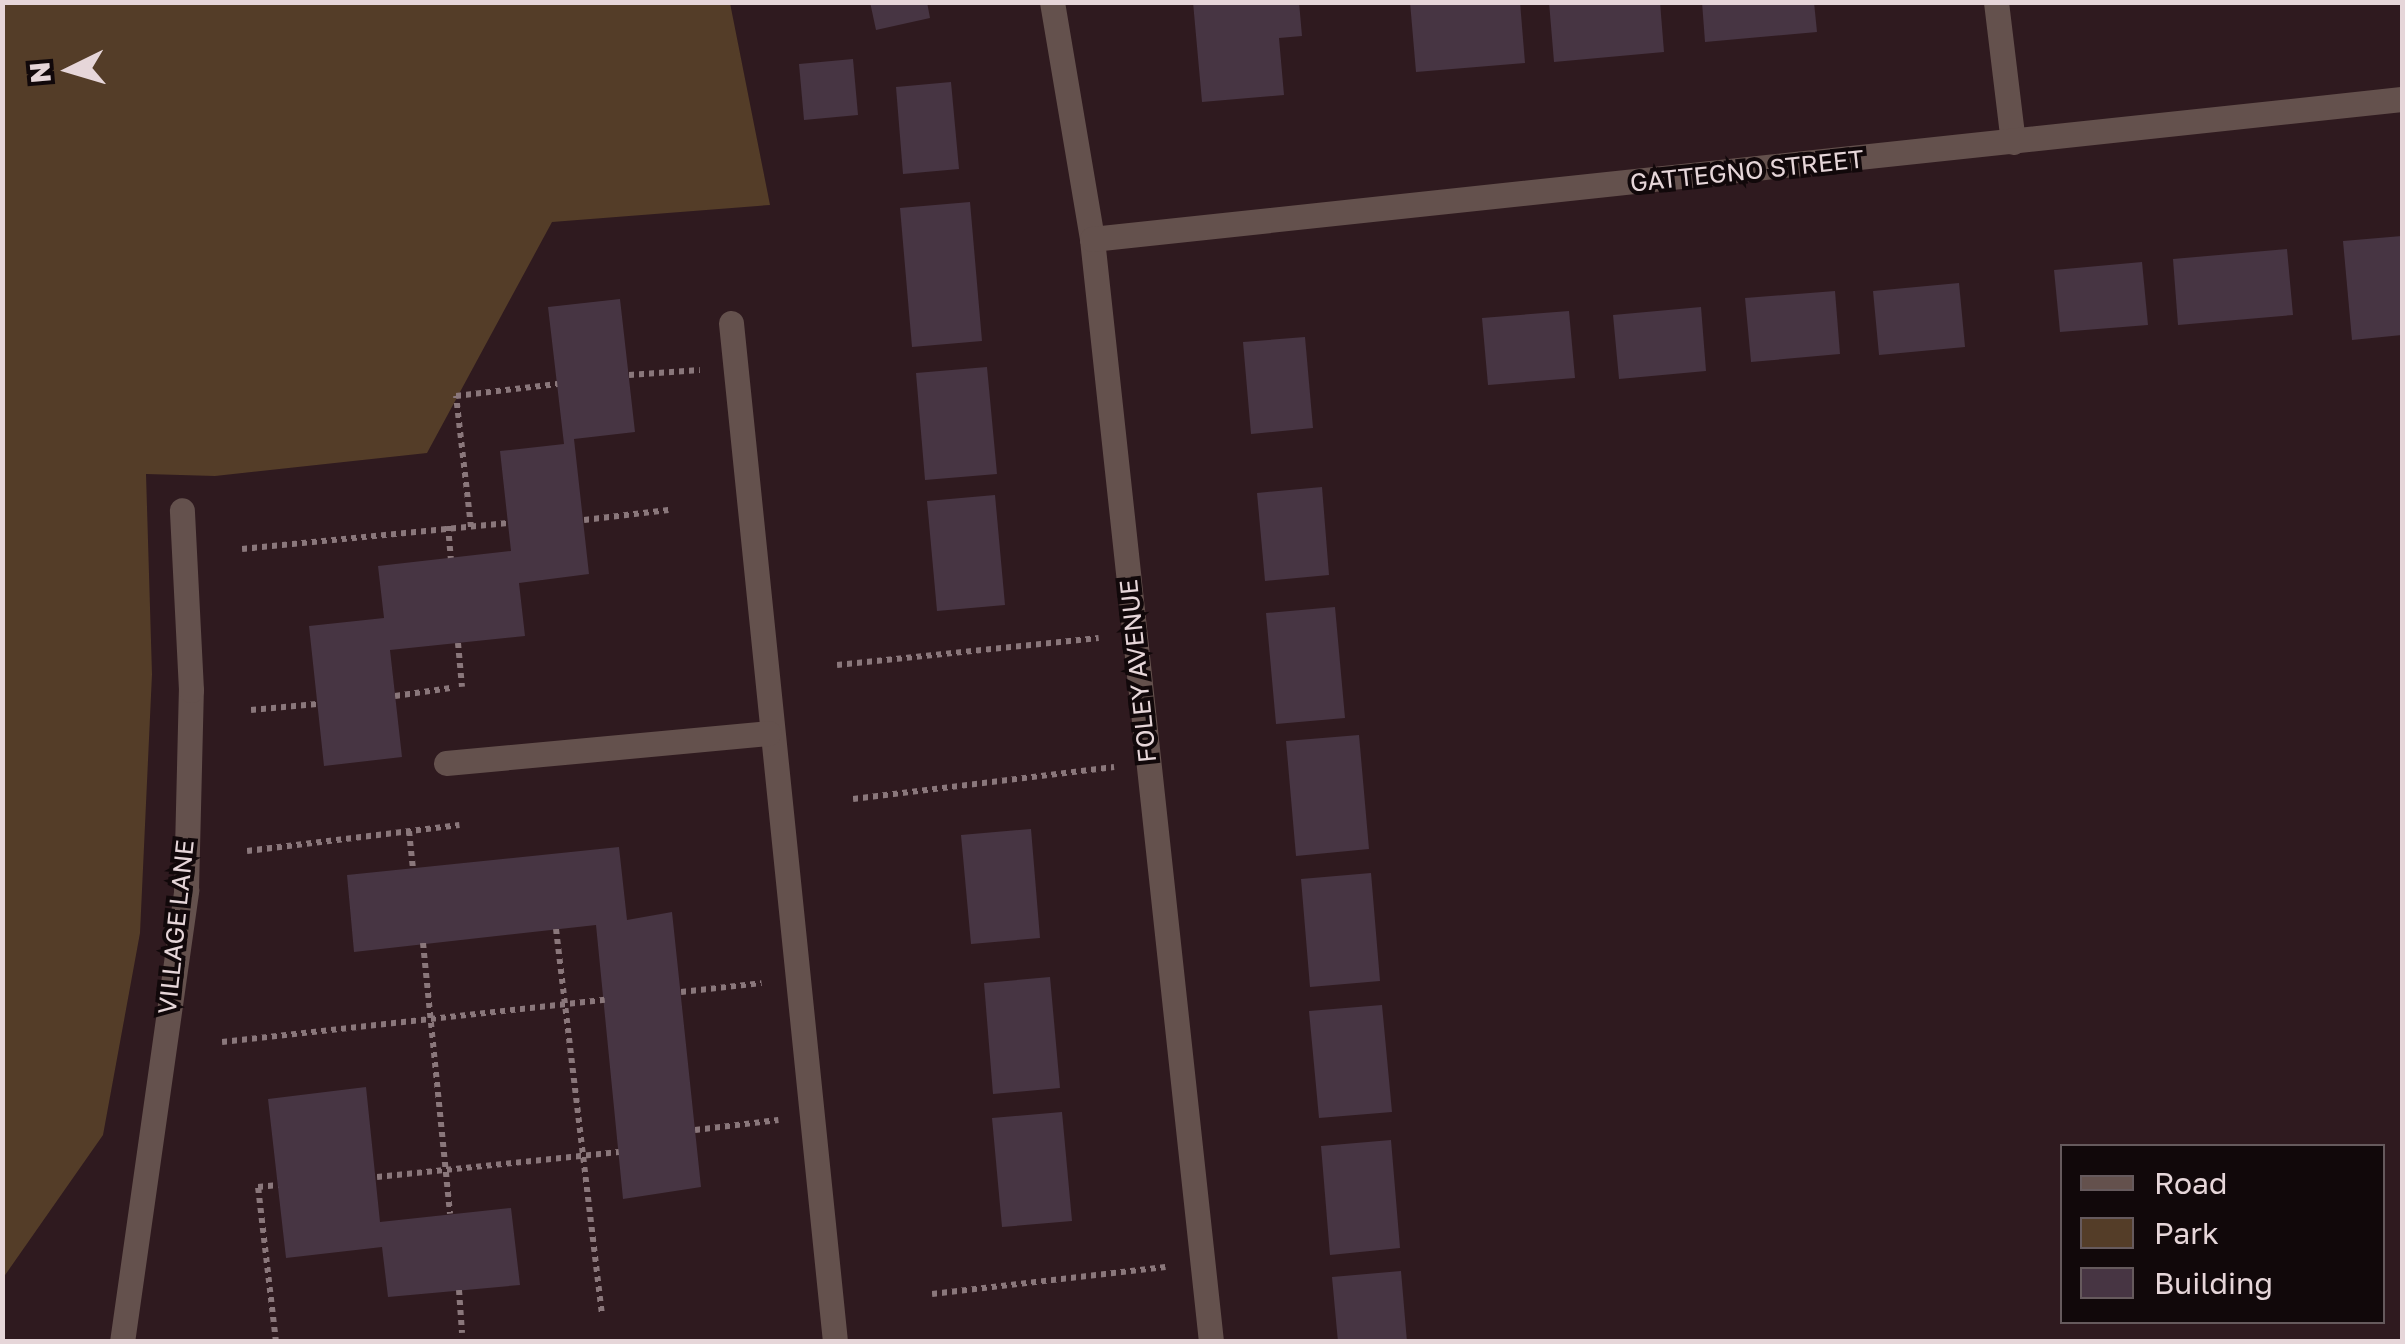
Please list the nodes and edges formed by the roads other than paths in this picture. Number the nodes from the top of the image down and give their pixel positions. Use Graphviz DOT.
graph roads {
  1 [pos="1052,2"];
  2 [pos="1996,2"];
  3 [pos="2402,99"];
  4 [pos="2012,142"];
  5 [pos="1092,240"];
  6 [pos="731,323"];
  7 [pos="182,510"];
  8 [pos="769,733"];
  9 [pos="446,764"];
  10 [pos="122,1342"];
  11 [pos="835,1342"];
  12 [pos="1211,1342"];
  1 -- 5 [label="street, FOLEY AVENUE"];
  2 -- 4 [label="street"];
  3 -- 4 [label="street, GATTEGNO STREET"];
  4 -- 5 [label="street, GATTEGNO STREET"];
  5 -- 12 [label="street, FOLEY AVENUE"];
  6 -- 8 [label="street"];
  7 -- 10 [label="street, VILLAGE LANE"];
  8 -- 9 [label="street"];
  8 -- 11 [label="street"];
}
